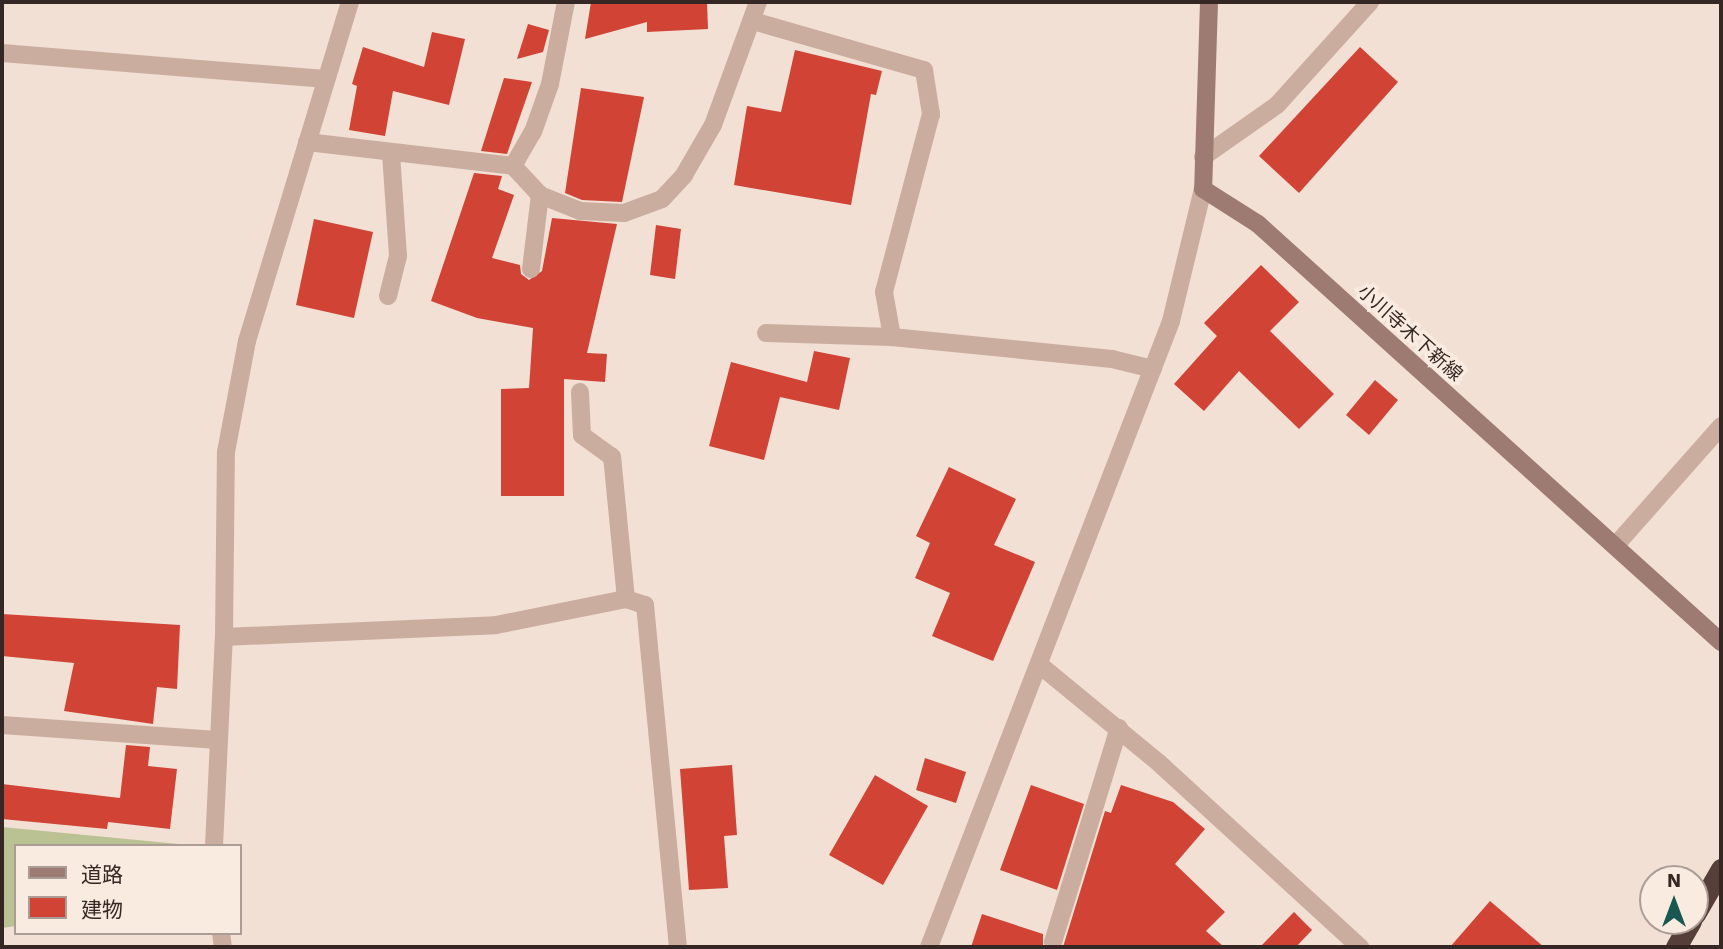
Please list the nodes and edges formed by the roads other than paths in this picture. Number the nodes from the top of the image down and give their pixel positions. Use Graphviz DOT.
graph roads {
  1 [pos="350,2"];
  2 [pos="566,2"];
  3 [pos="758,2"];
  4 [pos="1209,2"];
  5 [pos="1370,2"];
  6 [pos="753,21"];
  7 [pos="2,53"];
  8 [pos="326,79"];
  9 [pos="307,142"];
  10 [pos="391,152"];
  11 [pos="1203,157"];
  12 [pos="513,166"];
  13 [pos="1203,189"];
  14 [pos="540,195"];
  15 [pos="531,269"];
  16 [pos="388,296"];
  17 [pos="766,333"];
  18 [pos="892,337"];
  19 [pos="1153,369"];
  20 [pos="580,392"];
  21 [pos="1721,426"];
  22 [pos="1615,546"];
  23 [pos="626,599"];
  24 [pos="224,638"];
  25 [pos="1721,642"];
  26 [pos="1041,666"];
  27 [pos="2,725"];
  28 [pos="1119,728"];
  29 [pos="217,740"];
  30 [pos="214,844"];
  31 [pos="1721,869"];
  32 [pos="1709,890"];
  33 [pos="1054,942"];
  34 [pos="678,947"];
  35 [pos="929,947"];
  36 [pos="1360,947"];
  1 -- 8 [label="street"];
  2 -- 12 [label="street"];
  3 -- 6 [label="street"];
  4 -- 11 [label="main road"];
  5 -- 11 [label="street"];
  6 -- 14 [label="street"];
  6 -- 18 [label="street"];
  7 -- 8 [label="street"];
  8 -- 9 [label="street"];
  9 -- 10 [label="street"];
  9 -- 24 [label="street"];
  10 -- 12 [label="street"];
  10 -- 16 [label="street"];
  11 -- 13 [label="main road"];
  12 -- 14 [label="street"];
  13 -- 19 [label="street"];
  13 -- 22 [label="main road, 小川寺木下新線"];
  14 -- 15 [label="street"];
  17 -- 18 [label="street"];
  18 -- 19 [label="street"];
  19 -- 26 [label="street"];
  20 -- 23 [label="street"];
  21 -- 22 [label="street"];
  22 -- 25 [label="main road, 小川寺木下新線"];
  23 -- 24 [label="street"];
  23 -- 34 [label="street"];
  24 -- 29 [label="street"];
  26 -- 28 [label="street"];
  26 -- 35 [label="street"];
  27 -- 29 [label="street"];
  28 -- 33 [label="street"];
  28 -- 36 [label="street"];
  29 -- 30 [label="street"];
  31 -- 32 [label="highway"];
}
